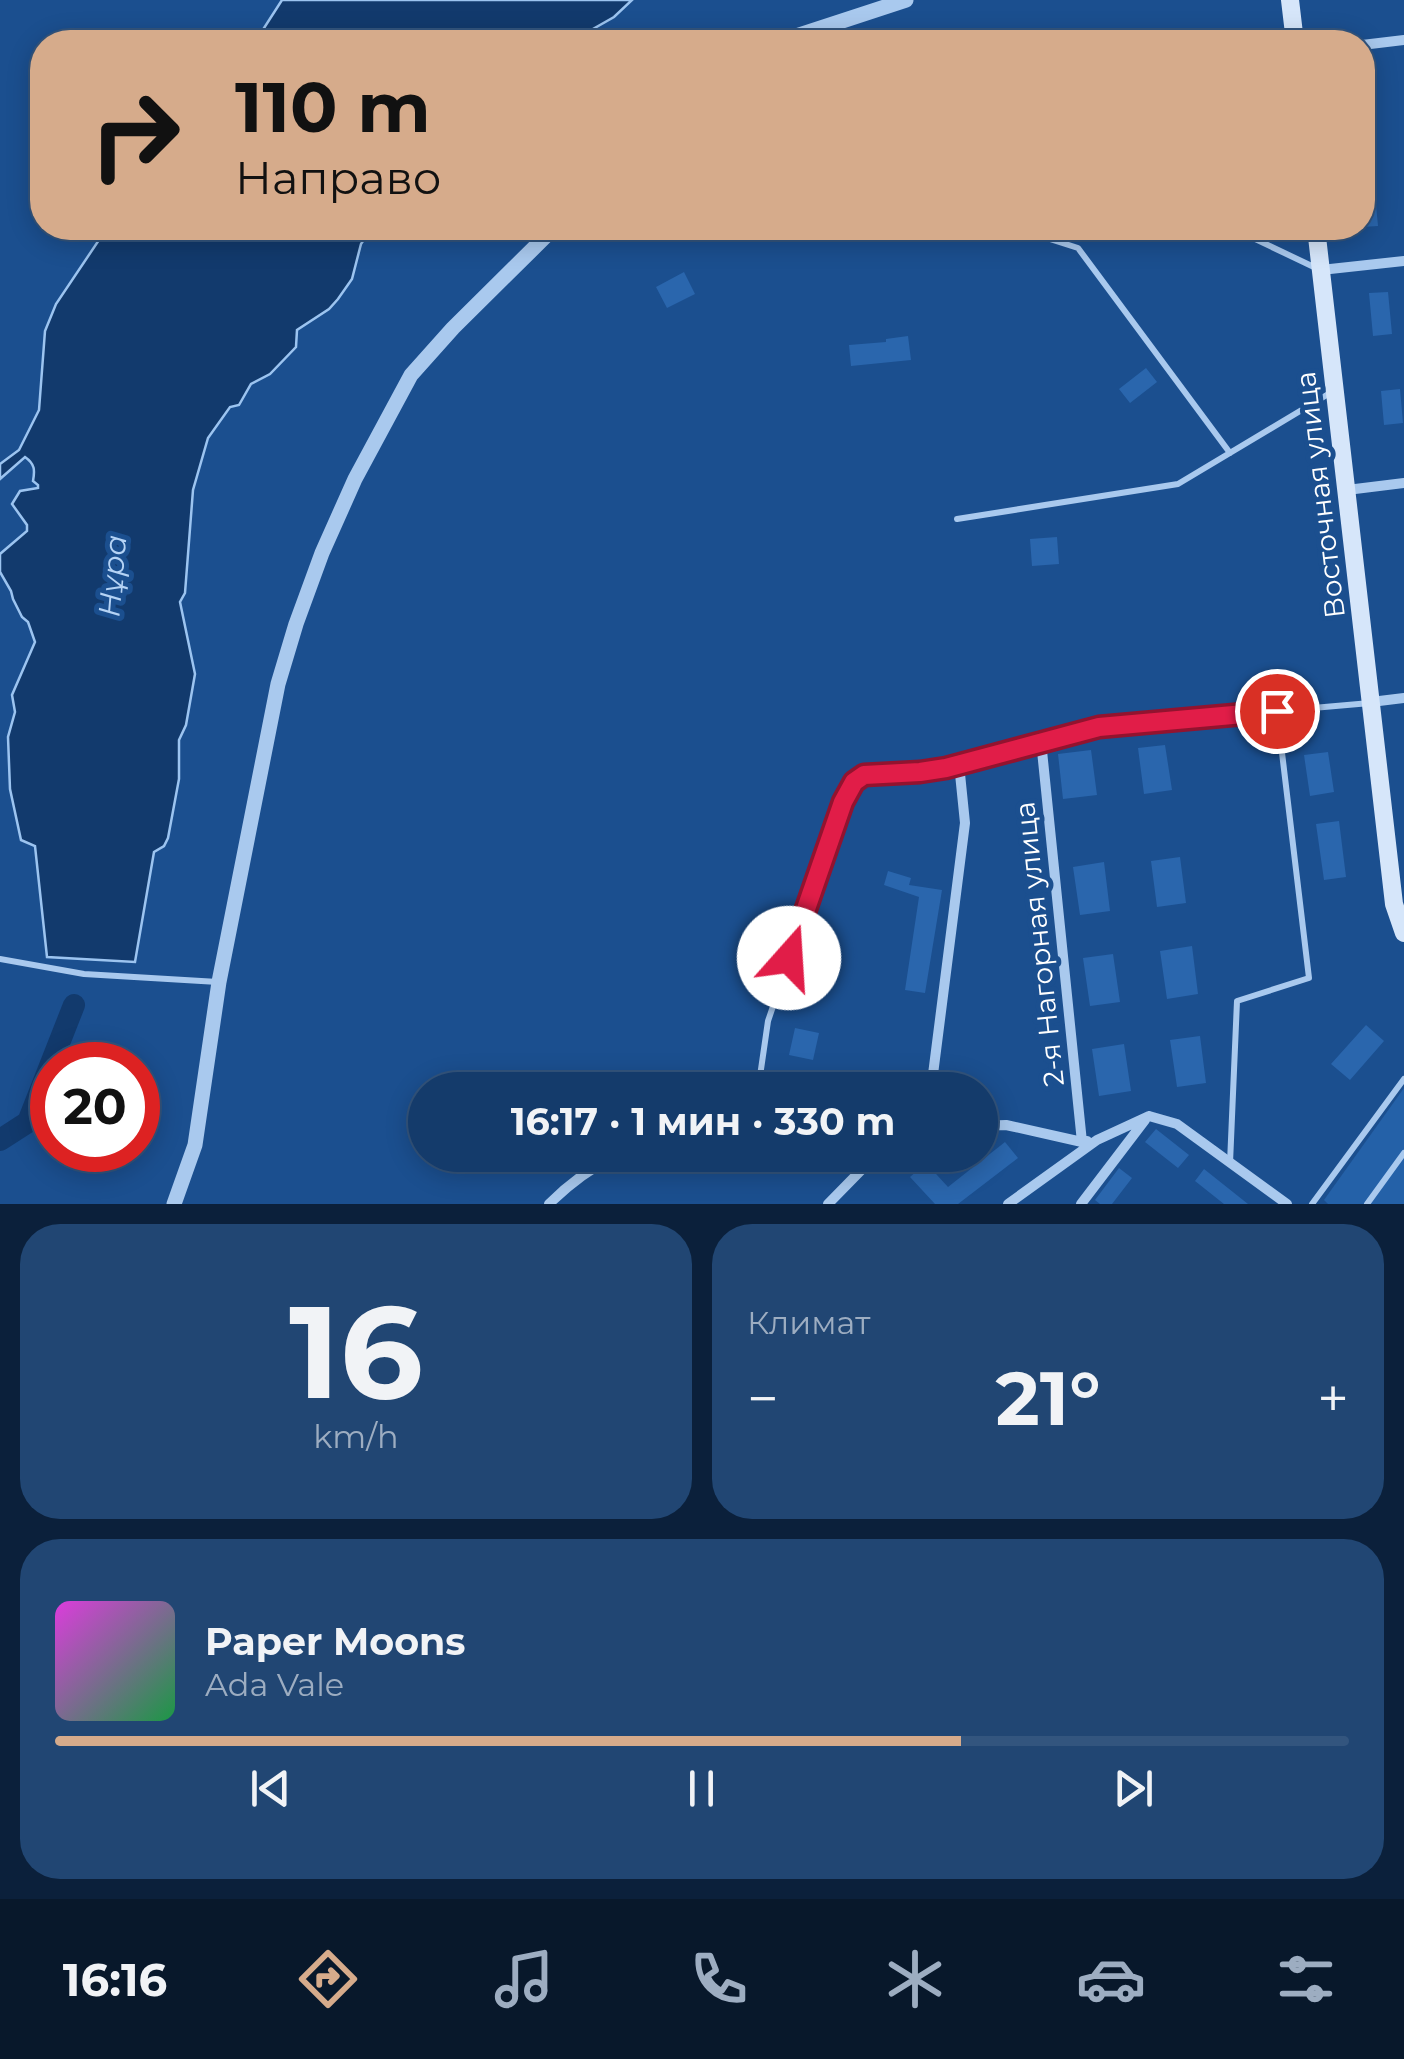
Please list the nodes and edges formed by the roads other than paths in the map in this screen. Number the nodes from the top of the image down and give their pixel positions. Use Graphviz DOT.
graph roads {
  1 [pos="906,0"];
  2 [pos="1290,0"];
  3 [pos="809,30"];
  4 [pos="1294,30"];
  5 [pos="1404,40"];
  6 [pos="1375,43"];
  7 [pos="542,240"];
  8 [pos="1053,240"];
  9 [pos="1257,240"];
  10 [pos="1317,240"];
  11 [pos="1404,261"];
  12 [pos="1321,270"];
  13 [pos="1336,390"];
  14 [pos="1230,453"];
  15 [pos="1404,483"];
  16 [pos="1348,490"];
  17 [pos="958,519"];
  18 [pos="1404,698"];
  19 [pos="1371,702"];
  20 [pos="1277,711"];
  21 [pos="1041,741"];
  22 [pos="959,764"];
  23 [pos="1399,904"];
  24 [pos="1404,933"];
  25 [pos="0,960"];
  26 [pos="219,982"];
  27 [pos="761,1072"];
  28 [pos="933,1072"];
  29 [pos="1404,1078"];
  30 [pos="1149,1116"];
  31 [pos="998,1126"];
  32 [pos="1098,1140"];
  33 [pos="1082,1142"];
  34 [pos="1404,1153"];
  35 [pos="1230,1163"];
  36 [pos="588,1172"];
  37 [pos="859,1172"];
  38 [pos="174,1204"];
  39 [pos="549,1204"];
  40 [pos="828,1204"];
  41 [pos="1008,1204"];
  42 [pos="1080,1204"];
  43 [pos="1287,1204"];
  44 [pos="1312,1204"];
  45 [pos="1367,1204"];
  1 -- 3 [label="street"];
  2 -- 4 [label="main road"];
  5 -- 6 [label="street"];
  7 -- 26 [label="street"];
  8 -- 14 [label="lane"];
  9 -- 12 [label="lane"];
  10 -- 12 [label="main road, Восточная улица"];
  11 -- 12 [label="street"];
  12 -- 13 [label="main road, Восточная улица"];
  13 -- 14 [label="lane"];
  13 -- 16 [label="main road, Восточная улица"];
  14 -- 17 [label="lane"];
  15 -- 16 [label="street"];
  16 -- 19 [label="main road, Восточная улица"];
  18 -- 19 [label="street"];
  19 -- 20 [label="lane"];
  19 -- 23 [label="main road, Восточная улица"];
  20 -- 21 [label="lane"];
  20 -- 35 [label="lane"];
  21 -- 22 [label="lane"];
  21 -- 33 [label="street, 2-я Нагорная улица"];
  22 -- 27 [label="lane"];
  22 -- 28 [label="street"];
  23 -- 24 [label="main road, Восточная улица"];
  25 -- 26 [label="lane"];
  26 -- 38 [label="street"];
  29 -- 44 [label="lane"];
  30 -- 32 [label="street"];
  30 -- 35 [label="street"];
  30 -- 42 [label="street"];
  31 -- 33 [label="street"];
  32 -- 33 [label="street"];
  32 -- 41 [label="street"];
  34 -- 45 [label="lane"];
  35 -- 43 [label="street"];
  36 -- 39 [label="street"];
  37 -- 40 [label="street"];
}
